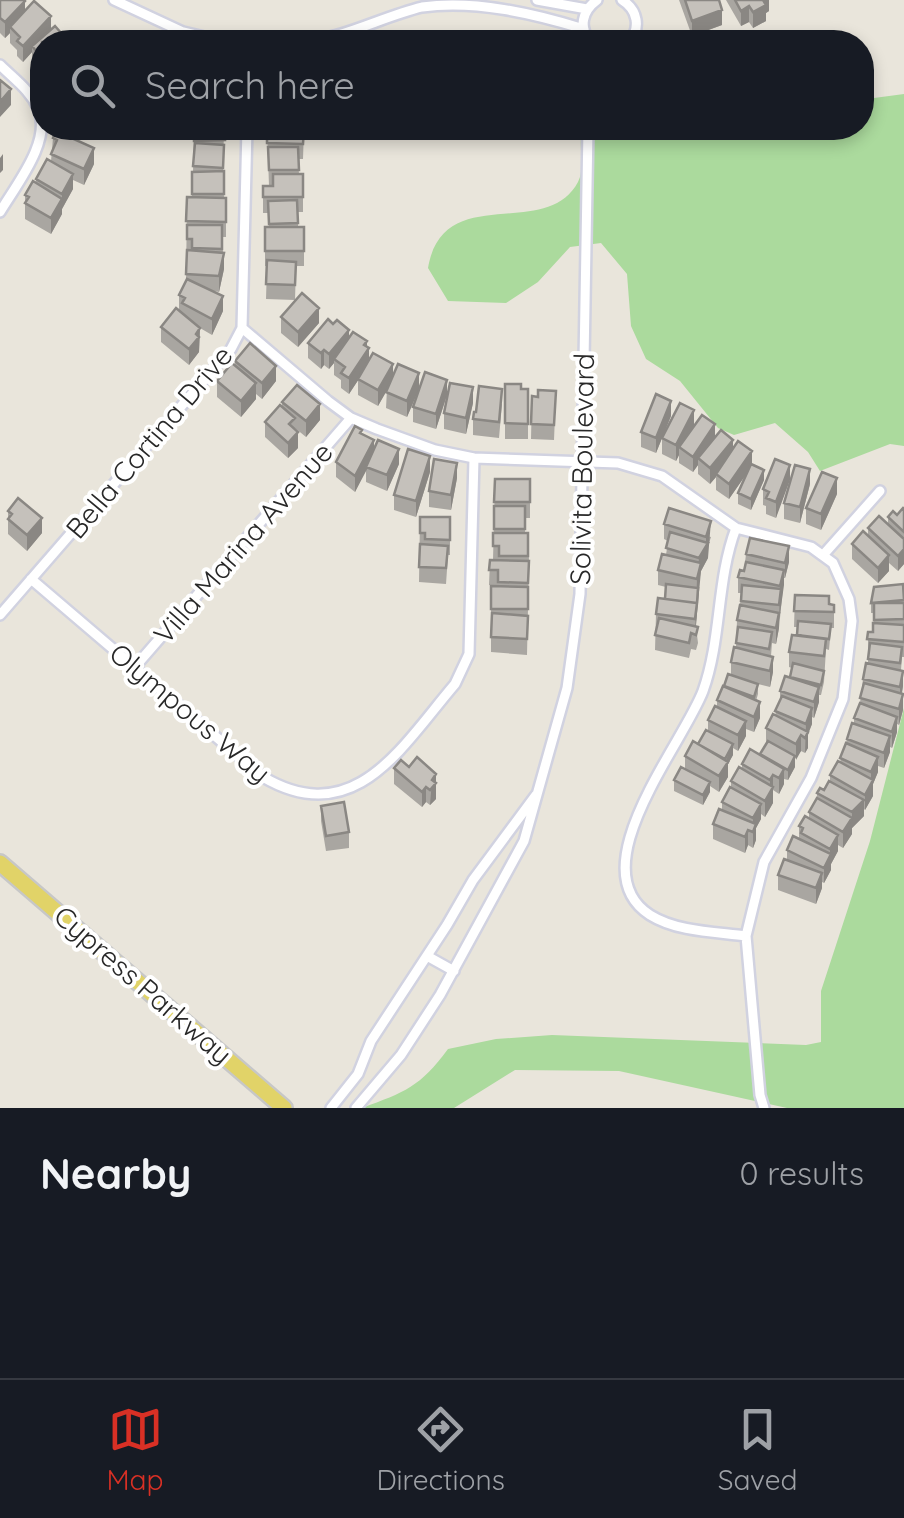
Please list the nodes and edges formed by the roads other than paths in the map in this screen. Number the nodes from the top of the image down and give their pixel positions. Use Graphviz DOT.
graph roads {
  1 [pos="114,0"];
  2 [pos="496,0"];
  3 [pos="537,0"];
  4 [pos="597,0"];
  5 [pos="624,0"];
  6 [pos="484,3"];
  7 [pos="587,9"];
  8 [pos="584,28"];
  9 [pos="179,30"];
  10 [pos="352,30"];
  11 [pos="635,30"];
  12 [pos="0,66"];
  13 [pos="30,94"];
  14 [pos="39,140"];
  15 [pos="247,140"];
  16 [pos="589,140"];
  17 [pos="593,140"];
  18 [pos="590,146"];
  19 [pos="0,212"];
  20 [pos="242,328"];
  21 [pos="351,418"];
  22 [pos="474,458"];
  23 [pos="582,460"];
  24 [pos="880,491"];
  25 [pos="736,528"];
  26 [pos="824,554"];
  27 [pos="31,579"];
  28 [pos="0,614"];
  29 [pos="134,668"];
  30 [pos="540,788"];
  31 [pos="0,863"];
  32 [pos="746,936"];
  33 [pos="427,956"];
  34 [pos="454,971"];
  35 [pos="284,1108"];
  36 [pos="331,1108"];
  37 [pos="356,1108"];
  38 [pos="764,1108"];
  1 -- 9 [label="street"];
  2 -- 6 [label="street"];
  3 -- 7 [label="street"];
  4 -- 7 [label="street"];
  5 -- 11 [label="street"];
  6 -- 8 [label="street"];
  6 -- 10 [label="street"];
  7 -- 8 [label="street"];
  12 -- 13 [label="street"];
  14 -- 19 [label="street"];
  15 -- 20 [label="street, Bella Cortina Drive"];
  16 -- 18 [label="street, Solivita Boulevard"];
  17 -- 18 [label="street, Solivita Boulevard"];
  18 -- 23 [label="street, Solivita Boulevard"];
  20 -- 21 [label="street"];
  20 -- 27 [label="street, Bella Cortina Drive"];
  21 -- 22 [label="street"];
  21 -- 29 [label="street, Villa Marina Avenue"];
  22 -- 23 [label="street"];
  22 -- 29 [label="street, Olympous Way"];
  23 -- 25 [label="street"];
  23 -- 30 [label="street, Solivita Boulevard"];
  24 -- 26 [label="street"];
  25 -- 26 [label="street"];
  25 -- 32 [label="street"];
  26 -- 32 [label="street"];
  27 -- 28 [label="street, Bella Cortina Drive"];
  27 -- 29 [label="street, Olympous Way"];
  30 -- 33 [label="street, Solivita Boulevard"];
  30 -- 34 [label="street, Solivita Boulevard"];
  31 -- 35 [label="main road, Cypress Parkway"];
  32 -- 38 [label="street"];
  33 -- 34 [label="street"];
  33 -- 36 [label="street, Solivita Boulevard"];
  34 -- 37 [label="street, Solivita Boulevard"];
}
